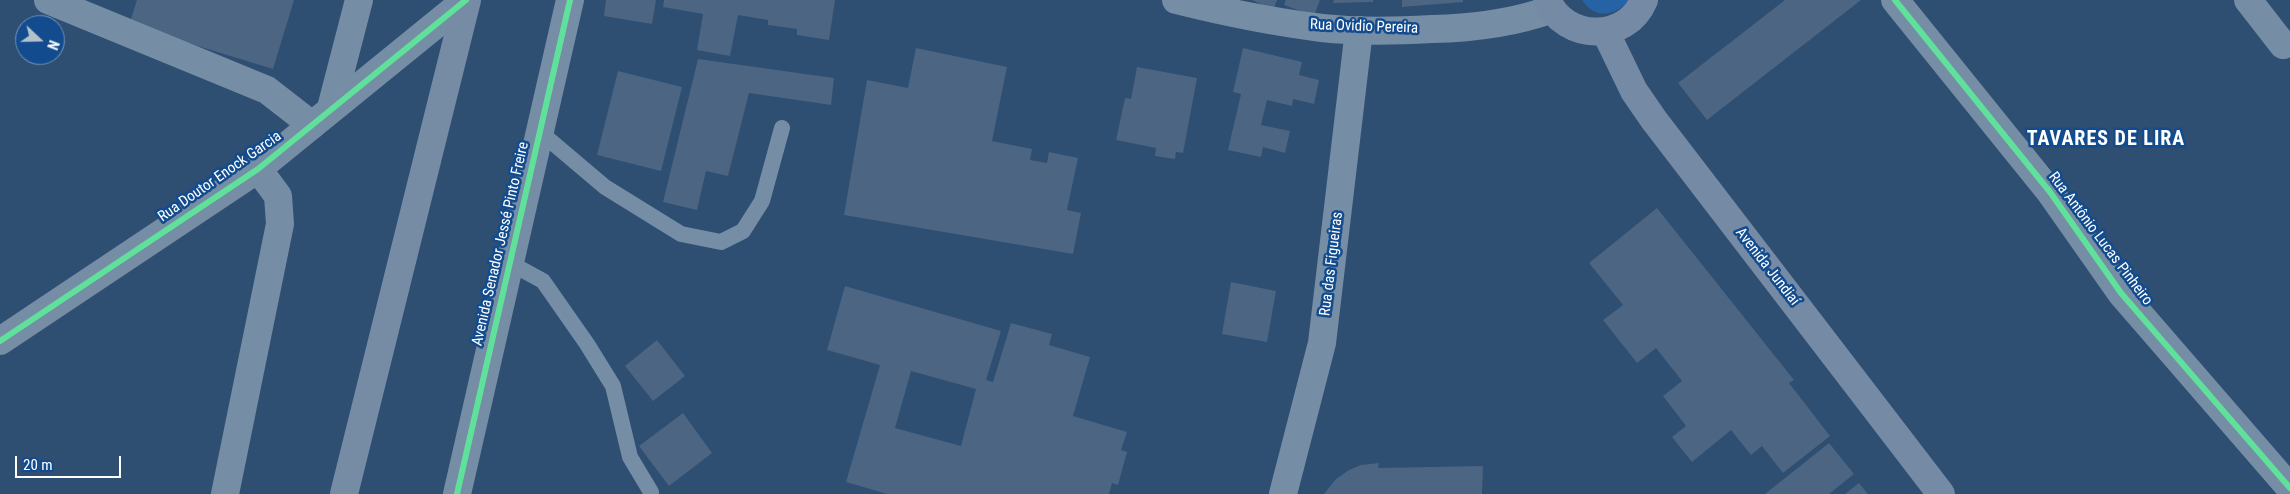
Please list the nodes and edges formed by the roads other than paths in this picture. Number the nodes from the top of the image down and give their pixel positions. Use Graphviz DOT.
graph roads {
  1 [pos="48,0"];
  2 [pos="359,0"];
  3 [pos="466,0"];
  4 [pos="570,0"];
  5 [pos="1176,0"];
  6 [pos="1895,0"];
  7 [pos="2248,0"];
  8 [pos="1645,1"];
  9 [pos="1550,5"];
  10 [pos="1359,30"];
  11 [pos="1605,32"];
  12 [pos="2283,45"];
  13 [pos="322,116"];
  14 [pos="782,128"];
  15 [pos="540,132"];
  16 [pos="258,169"];
  17 [pos="510,264"];
  18 [pos="0,341"];
  19 [pos="2290,488"];
  20 [pos="651,492"];
  21 [pos="225,494"];
  22 [pos="344,494"];
  23 [pos="457,494"];
  24 [pos="1283,494"];
  25 [pos="1941,494"];
  1 -- 13 [label="street"];
  2 -- 13 [label="street"];
  3 -- 13 [label="street, Rua Doutor Enock Garcia"];
  3 -- 22 [label="highway"];
  4 -- 15 [label="street, Avenida Senador Jessé Pinto Freire"];
  5 -- 10 [label="street, Rua Ovidio Pereira"];
  6 -- 19 [label="street, Rua Antônio Lucas Pinheiro"];
  7 -- 12 [label="street"];
  8 -- 11 [label="main road"];
  9 -- 10 [label="street, Rua Ovidio Pereira"];
  9 -- 11 [label="main road"];
  10 -- 24 [label="street, Rua das Figueiras"];
  11 -- 25 [label="main road, Avenida Jundiaí"];
  13 -- 16 [label="street, Rua Doutor Enock Garcia"];
  14 -- 15 [label="lane"];
  15 -- 17 [label="street, Avenida Senador Jessé Pinto Freire"];
  16 -- 18 [label="street, Rua Doutor Enock Garcia"];
  16 -- 21 [label="street"];
  17 -- 20 [label="lane"];
  17 -- 23 [label="street, Avenida Senador Jessé Pinto Freire"];
}
